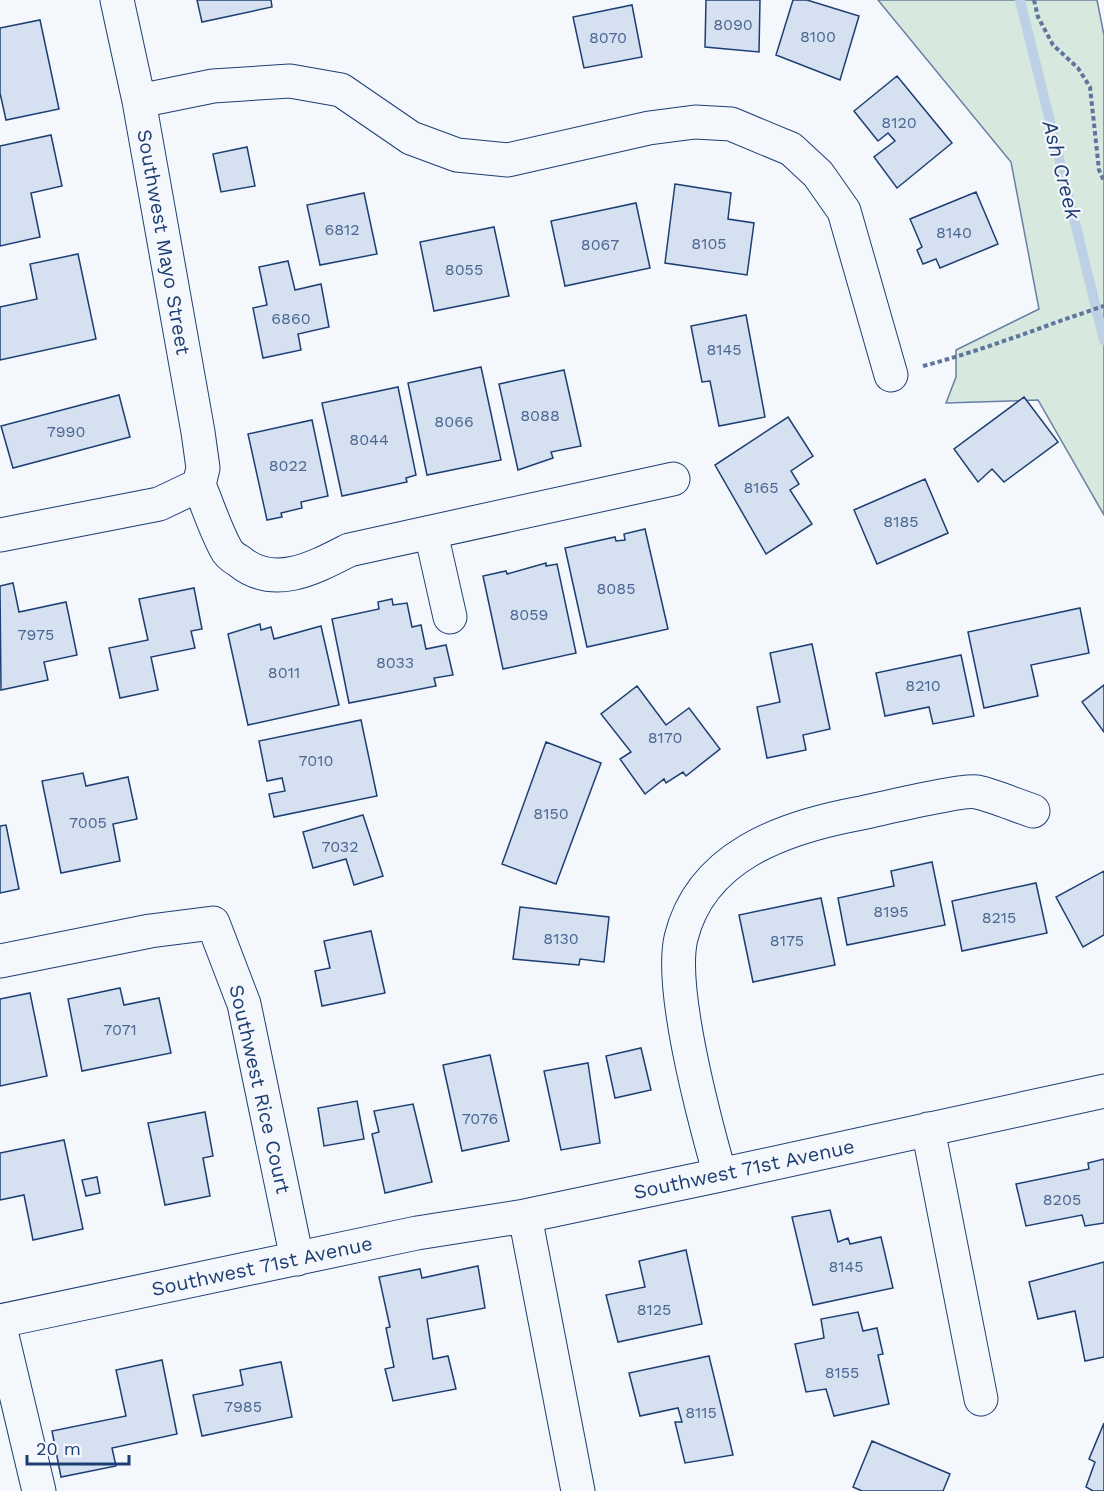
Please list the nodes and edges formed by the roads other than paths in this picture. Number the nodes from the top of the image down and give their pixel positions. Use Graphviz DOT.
graph roads {
  1 [pos="117,0"];
  2 [pos="139,101"];
  3 [pos="891,375"];
  4 [pos="673,479"];
  5 [pos="199,485"];
  6 [pos="431,533"];
  7 [pos="0,535"];
  8 [pos="450,617"];
  9 [pos="1033,812"];
  10 [pos="0,961"];
  11 [pos="1104,1091"];
  12 [pos="928,1129"];
  13 [pos="720,1175"];
  14 [pos="525,1216"];
  15 [pos="297,1258"];
  16 [pos="0,1321"];
  17 [pos="0,1327"];
  18 [pos="981,1399"];
  19 [pos="39,1491"];
  20 [pos="578,1491"];
  1 -- 2 [label="street, Southwest Mayo Street"];
  2 -- 3 [label="street"];
  2 -- 5 [label="street, Southwest Mayo Street"];
  4 -- 6 [label="street"];
  5 -- 6 [label="street"];
  5 -- 7 [label="street"];
  6 -- 8 [label="street"];
  9 -- 13 [label="street"];
  10 -- 15 [label="street, Southwest Rice Court"];
  11 -- 12 [label="street, Southwest 71st Avenue"];
  12 -- 13 [label="street, Southwest 71st Avenue"];
  12 -- 18 [label="street"];
  13 -- 14 [label="street, Southwest 71st Avenue"];
  14 -- 15 [label="street, Southwest 71st Avenue"];
  14 -- 20 [label="street"];
  15 -- 16 [label="street, Southwest 71st Avenue"];
  17 -- 19 [label="street"];
}
